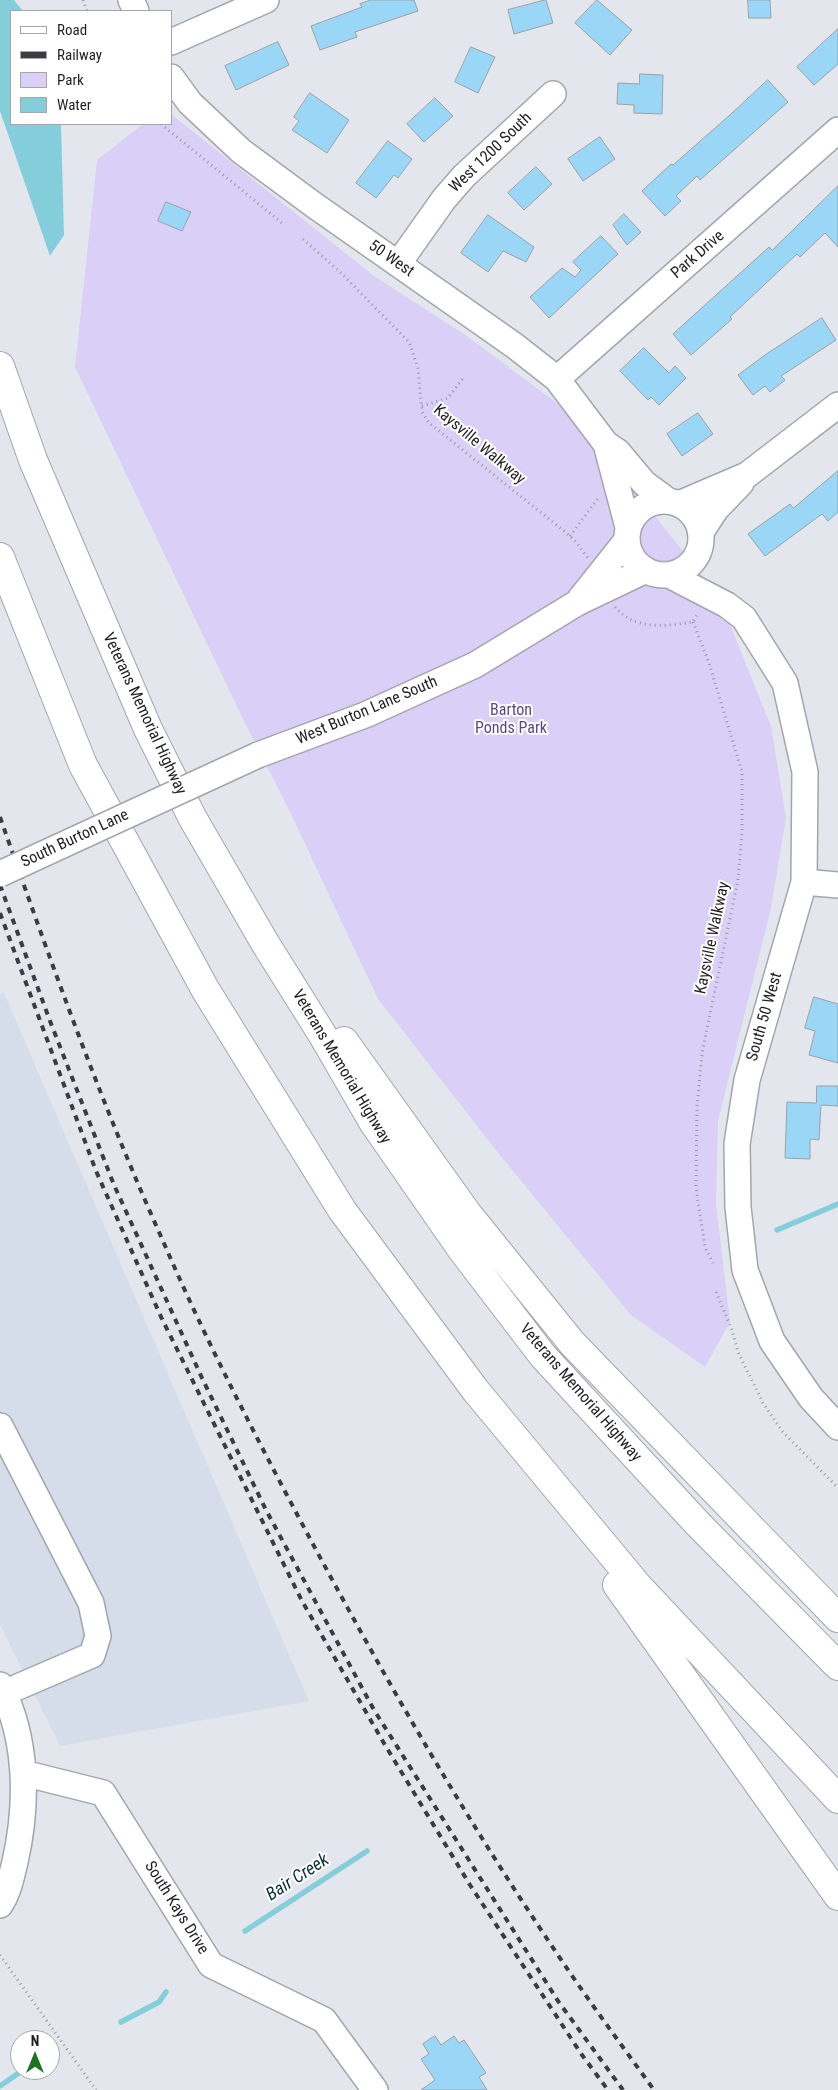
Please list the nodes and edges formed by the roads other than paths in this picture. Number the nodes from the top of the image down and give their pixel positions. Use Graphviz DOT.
graph roads {
  1 [pos="266,0"];
  2 [pos="172,42"];
  3 [pos="172,79"];
  4 [pos="552,94"];
  5 [pos="838,130"];
  6 [pos="398,264"];
  7 [pos="0,366"];
  8 [pos="558,379"];
  9 [pos="838,405"];
  10 [pos="606,444"];
  11 [pos="747,476"];
  12 [pos="673,502"];
  13 [pos="627,533"];
  14 [pos="701,538"];
  15 [pos="0,557"];
  16 [pos="657,572"];
  17 [pos="577,603"];
  18 [pos="726,605"];
  19 [pos="150,805"];
  20 [pos="214,855"];
  21 [pos="0,874"];
  22 [pos="804,882"];
  23 [pos="838,885"];
  24 [pos="476,1391"];
  25 [pos="0,1426"];
  26 [pos="838,1427"];
  27 [pos="838,1618"];
  28 [pos="838,1666"];
  29 [pos="2,1689"];
  30 [pos="23,1772"];
  31 [pos="838,1798"];
  32 [pos="838,1896"];
  33 [pos="0,1905"];
  34 [pos="375,2090"];
  1 -- 2 [label="street"];
  3 -- 6 [label="street, 50 West"];
  4 -- 6 [label="street, West 1200 South"];
  5 -- 8 [label="street, Park Drive"];
  6 -- 8 [label="street, 50 West"];
  7 -- 20 [label="highway, Veterans Memorial Highway"];
  8 -- 10 [label="street, 50 West"];
  9 -- 11 [label="street"];
  10 -- 12 [label="street, 50 West"];
  10 -- 13 [label="street, 50 West"];
  11 -- 12 [label="street"];
  11 -- 14 [label="street"];
  12 -- 13 [label="street"];
  12 -- 14 [label="street"];
  13 -- 16 [label="street"];
  13 -- 17 [label="street, West Burton Lane South"];
  14 -- 16 [label="street"];
  14 -- 18 [label="street, South 50 West"];
  15 -- 24 [label="highway"];
  16 -- 17 [label="street, West Burton Lane South"];
  16 -- 18 [label="street, South 50 West"];
  17 -- 19 [label="street, West Burton Lane South, bridge"];
  18 -- 22 [label="street, South 50 West"];
  19 -- 21 [label="street, South Burton Lane, bridge"];
  20 -- 27 [label="highway"];
  20 -- 28 [label="highway, Veterans Memorial Highway"];
  22 -- 23 [label="street"];
  22 -- 26 [label="street, South 50 West"];
  24 -- 31 [label="highway"];
  24 -- 32 [label="highway"];
  25 -- 29 [label="street"];
  29 -- 30 [label="street"];
  30 -- 33 [label="street"];
  30 -- 34 [label="street, South Kays Drive"];
}
